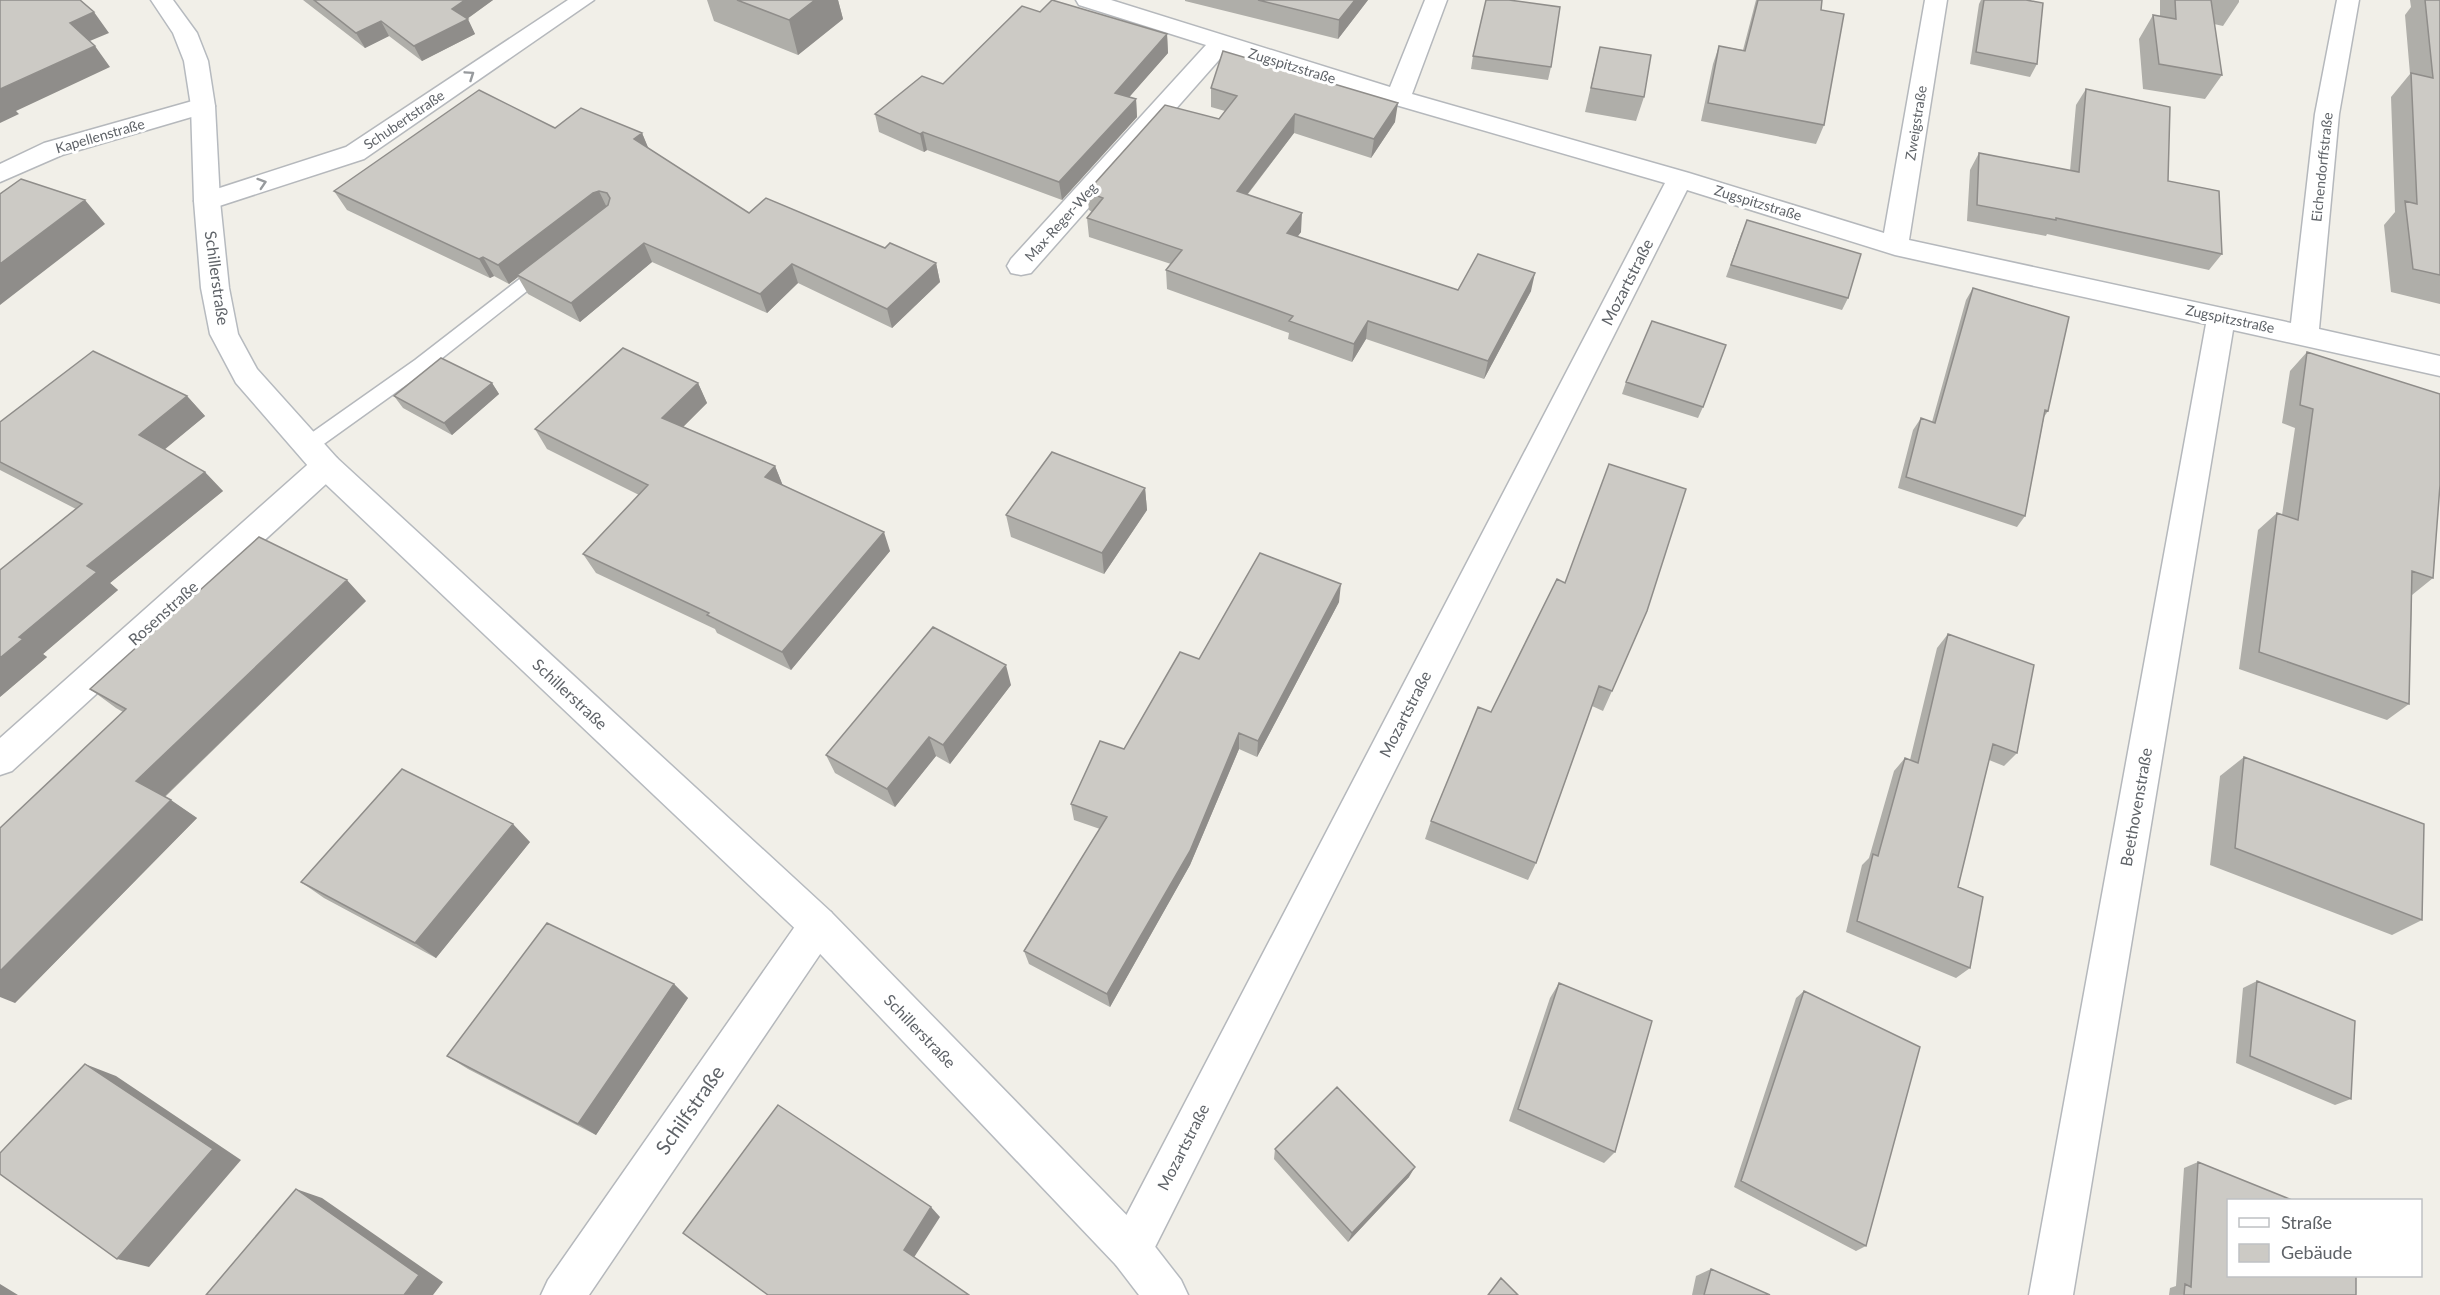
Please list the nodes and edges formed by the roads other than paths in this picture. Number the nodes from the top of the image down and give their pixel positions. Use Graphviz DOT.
graph roads {
  1 [pos="162,0"];
  2 [pos="583,0"];
  3 [pos="1087,0"];
  4 [pos="1436,0"];
  5 [pos="1936,0"];
  6 [pos="2348,0"];
  7 [pos="1220,44"];
  8 [pos="1398,98"];
  9 [pos="203,106"];
  10 [pos="0,174"];
  11 [pos="1680,179"];
  12 [pos="207,201"];
  13 [pos="1895,246"];
  14 [pos="562,255"];
  15 [pos="1021,266"];
  16 [pos="2221,318"];
  17 [pos="2304,334"];
  18 [pos="2440,366"];
  19 [pos="317,456"];
  20 [pos="0,760"];
  21 [pos="818,925"];
  22 [pos="1131,1250"];
  23 [pos="563,1295"];
  24 [pos="1166,1295"];
  25 [pos="2051,1295"];
  1 -- 9 [label="street, Schillerstraße"];
  12 -- 2 [label="street, Schubertstraße, one-way"];
  3 -- 7 [label="street, Zugspitzstraße"];
  4 -- 8 [label="street"];
  5 -- 13 [label="street, Zweigstraße"];
  6 -- 17 [label="street, Eichendorffstraße"];
  7 -- 8 [label="street, Zugspitzstraße"];
  7 -- 15 [label="street, Max-Reger-Weg"];
  8 -- 11 [label="street, Zugspitzstraße"];
  9 -- 10 [label="street, Kapellenstraße"];
  9 -- 12 [label="street, Schillerstraße"];
  11 -- 13 [label="street, Zugspitzstraße"];
  11 -- 22 [label="street, Mozartstraße"];
  12 -- 19 [label="street, Schillerstraße"];
  13 -- 16 [label="street, Zugspitzstraße"];
  14 -- 19 [label="lane"];
  16 -- 17 [label="street, Zugspitzstraße"];
  16 -- 25 [label="street, Beethovenstraße"];
  17 -- 18 [label="street, Zugspitzstraße"];
  19 -- 20 [label="street, Rosenstraße"];
  19 -- 21 [label="street, Schillerstraße"];
  21 -- 22 [label="street, Schillerstraße"];
  21 -- 23 [label="street, Schilfstraße"];
  22 -- 24 [label="street, Schillerstraße"];
}
